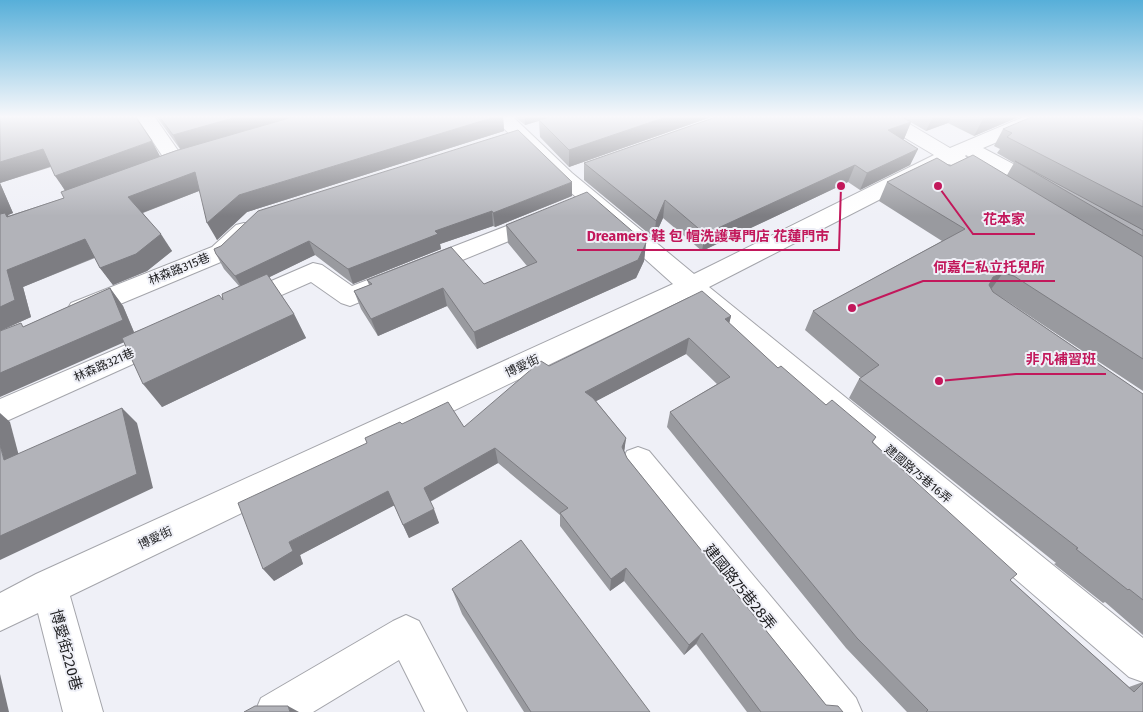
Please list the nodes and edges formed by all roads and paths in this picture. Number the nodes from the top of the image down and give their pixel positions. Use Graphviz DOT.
graph roads {
  1 [pos="167,149"];
  2 [pos="542,149"];
  3 [pos="953,149"];
  4 [pos="965,149"];
  5 [pos="959,152"];
  6 [pos="176,163"];
  7 [pos="590,200"];
  8 [pos="1064,200"];
  9 [pos="1033,207"];
  10 [pos="265,216"];
  11 [pos="693,286"];
  12 [pos="224,312"];
  13 [pos="64,317"];
  14 [pos="188,328"];
  15 [pos="0,412"];
  16 [pos="638,461"];
  17 [pos="49,587"];
  18 [pos="0,613"];
  19 [pos="1143,663"];
  20 [pos="296,706"];
  21 [pos="83,712"];
  22 [pos="447,712"];
  23 [pos="842,712"];
  1 -- 6 [label="street"];
  2 -- 7 [label="street"];
  3 -- 5 [label="street"];
  4 -- 5 [label="street, 博愛街"];
  5 -- 8 [label="street"];
  5 -- 9 [label="street"];
  5 -- 11 [label="street, 博愛街"];
  7 -- 11 [label="street"];
  7 -- 12 [label="street"];
  10 -- 13 [label="street, 林森路315巷"];
  11 -- 17 [label="street, 博愛街"];
  11 -- 19 [label="street, 建國路75巷16弄"];
  14 -- 15 [label="street, 林森路321巷"];
  16 -- 23 [label="street, 建國路75巷28弄"];
  17 -- 18 [label="street, 博愛街"];
  17 -- 21 [label="street, 博愛街220巷"];
  20 -- 22 [label="street"];
}
